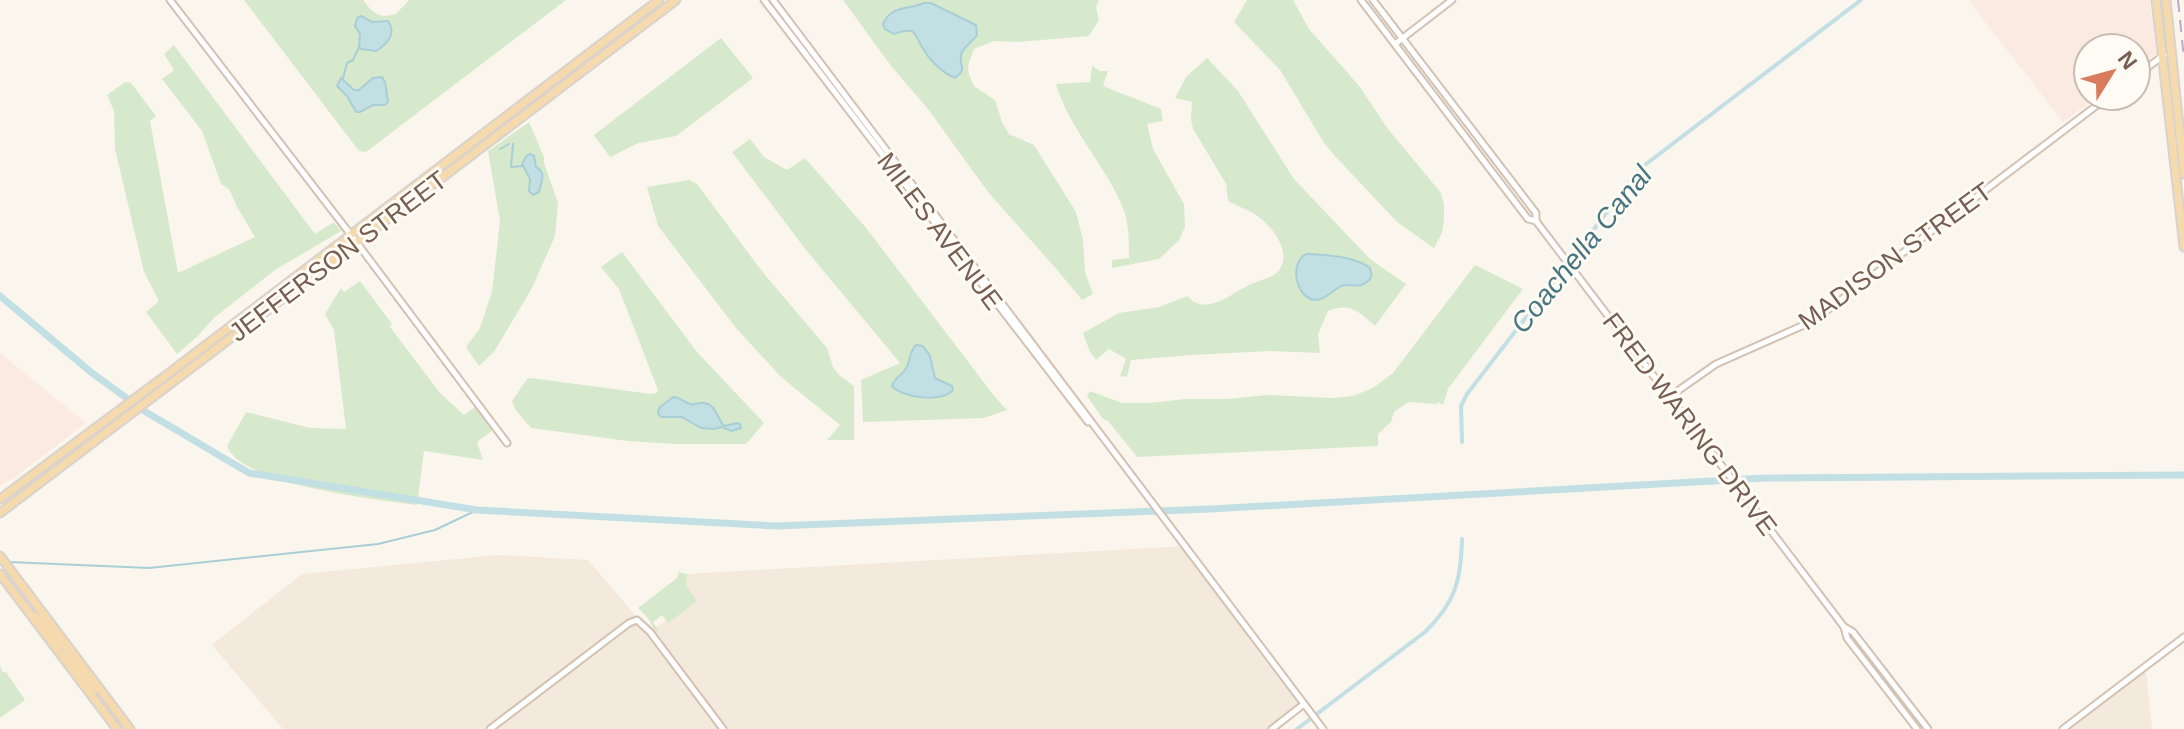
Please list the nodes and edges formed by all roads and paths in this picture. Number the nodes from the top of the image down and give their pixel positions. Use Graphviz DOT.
graph roads {
  1 [pos="170,0"];
  2 [pos="659,0"];
  3 [pos="676,0"];
  4 [pos="764,0"];
  5 [pos="773,0"];
  6 [pos="1361,0"];
  7 [pos="1373,0"];
  8 [pos="1452,0"];
  9 [pos="2156,0"];
  10 [pos="2166,0"];
  11 [pos="1402,38"];
  12 [pos="1395,44"];
  13 [pos="2171,52"];
  14 [pos="2162,56"];
  15 [pos="2152,64"];
  16 [pos="2088,112"];
  17 [pos="487,131"];
  18 [pos="452,170"];
  19 [pos="2180,177"];
  20 [pos="2184,207"];
  21 [pos="1536,221"];
  22 [pos="351,235"];
  23 [pos="356,243"];
  24 [pos="2184,247"];
  25 [pos="326,254"];
  26 [pos="298,286"];
  27 [pos="1669,397"];
  28 [pos="507,443"];
  29 [pos="57,456"];
  30 [pos="1119,460"];
  31 [pos="32,488"];
  32 [pos="0,499"];
  33 [pos="0,513"];
  34 [pos="0,556"];
  35 [pos="0,574"];
  36 [pos="27,610"];
  37 [pos="1844,627"];
  38 [pos="2184,637"];
  39 [pos="70,649"];
  40 [pos="61,655"];
  41 [pos="1886,673"];
  42 [pos="1879,679"];
  43 [pos="106,696"];
  44 [pos="1304,704"];
  45 [pos="117,729"];
  46 [pos="130,729"];
  47 [pos="490,729"];
  48 [pos="723,729"];
  49 [pos="1272,729"];
  50 [pos="1323,729"];
  51 [pos="1917,729"];
  52 [pos="1928,729"];
  53 [pos="2063,729"];
  1 -- 22 [label="street"];
  2 -- 17 [label="main road, JEFFERSON STREET"];
  3 -- 18 [label="main road, JEFFERSON STREET"];
  4 -- 30 [label="street, MILES AVENUE"];
  5 -- 30 [label="street, MILES AVENUE"];
  6 -- 12 [label="street, FRED WARING DRIVE"];
  7 -- 11 [label="street, FRED WARING DRIVE"];
  8 -- 11 [label="street"];
  9 -- 14 [label="main road"];
  10 -- 13 [label="main road"];
  11 -- 12 [label="street"];
  11 -- 21 [label="street, FRED WARING DRIVE"];
  12 -- 21 [label="street, FRED WARING DRIVE"];
  13 -- 14 [label="street"];
  13 -- 19 [label="main road"];
  14 -- 15 [label="street"];
  14 -- 19 [label="main road"];
  16 -- 27 [label="street, MADISON STREET"];
  17 -- 18 [label="main road"];
  17 -- 22 [label="main road, JEFFERSON STREET"];
  18 -- 23 [label="main road, JEFFERSON STREET"];
  19 -- 20 [label="main road"];
  19 -- 24 [label="main road"];
  21 -- 27 [label="street, FRED WARING DRIVE"];
  22 -- 23 [label="street"];
  22 -- 25 [label="main road, JEFFERSON STREET"];
  23 -- 26 [label="main road, JEFFERSON STREET"];
  23 -- 28 [label="street"];
  25 -- 26 [label="main road"];
  25 -- 29 [label="main road, JEFFERSON STREET"];
  26 -- 31 [label="main road, JEFFERSON STREET"];
  27 -- 37 [label="street, FRED WARING DRIVE"];
  29 -- 31 [label="main road"];
  29 -- 32 [label="main road, JEFFERSON STREET"];
  30 -- 44 [label="street, MILES AVENUE"];
  31 -- 33 [label="main road, JEFFERSON STREET"];
  34 -- 39 [label="main road"];
  35 -- 36 [label="main road"];
  36 -- 39 [label="main road"];
  36 -- 40 [label="main road"];
  37 -- 41 [label="street, FRED WARING DRIVE"];
  37 -- 42 [label="street, FRED WARING DRIVE"];
  38 -- 53 [label="street"];
  39 -- 43 [label="main road"];
  40 -- 43 [label="main road"];
  40 -- 45 [label="main road"];
  41 -- 42 [label="street"];
  41 -- 52 [label="street, FRED WARING DRIVE"];
  42 -- 51 [label="street, FRED WARING DRIVE"];
  43 -- 46 [label="main road"];
  44 -- 49 [label="street"];
  44 -- 50 [label="street, MILES AVENUE"];
  47 -- 48 [label="street"];
}
